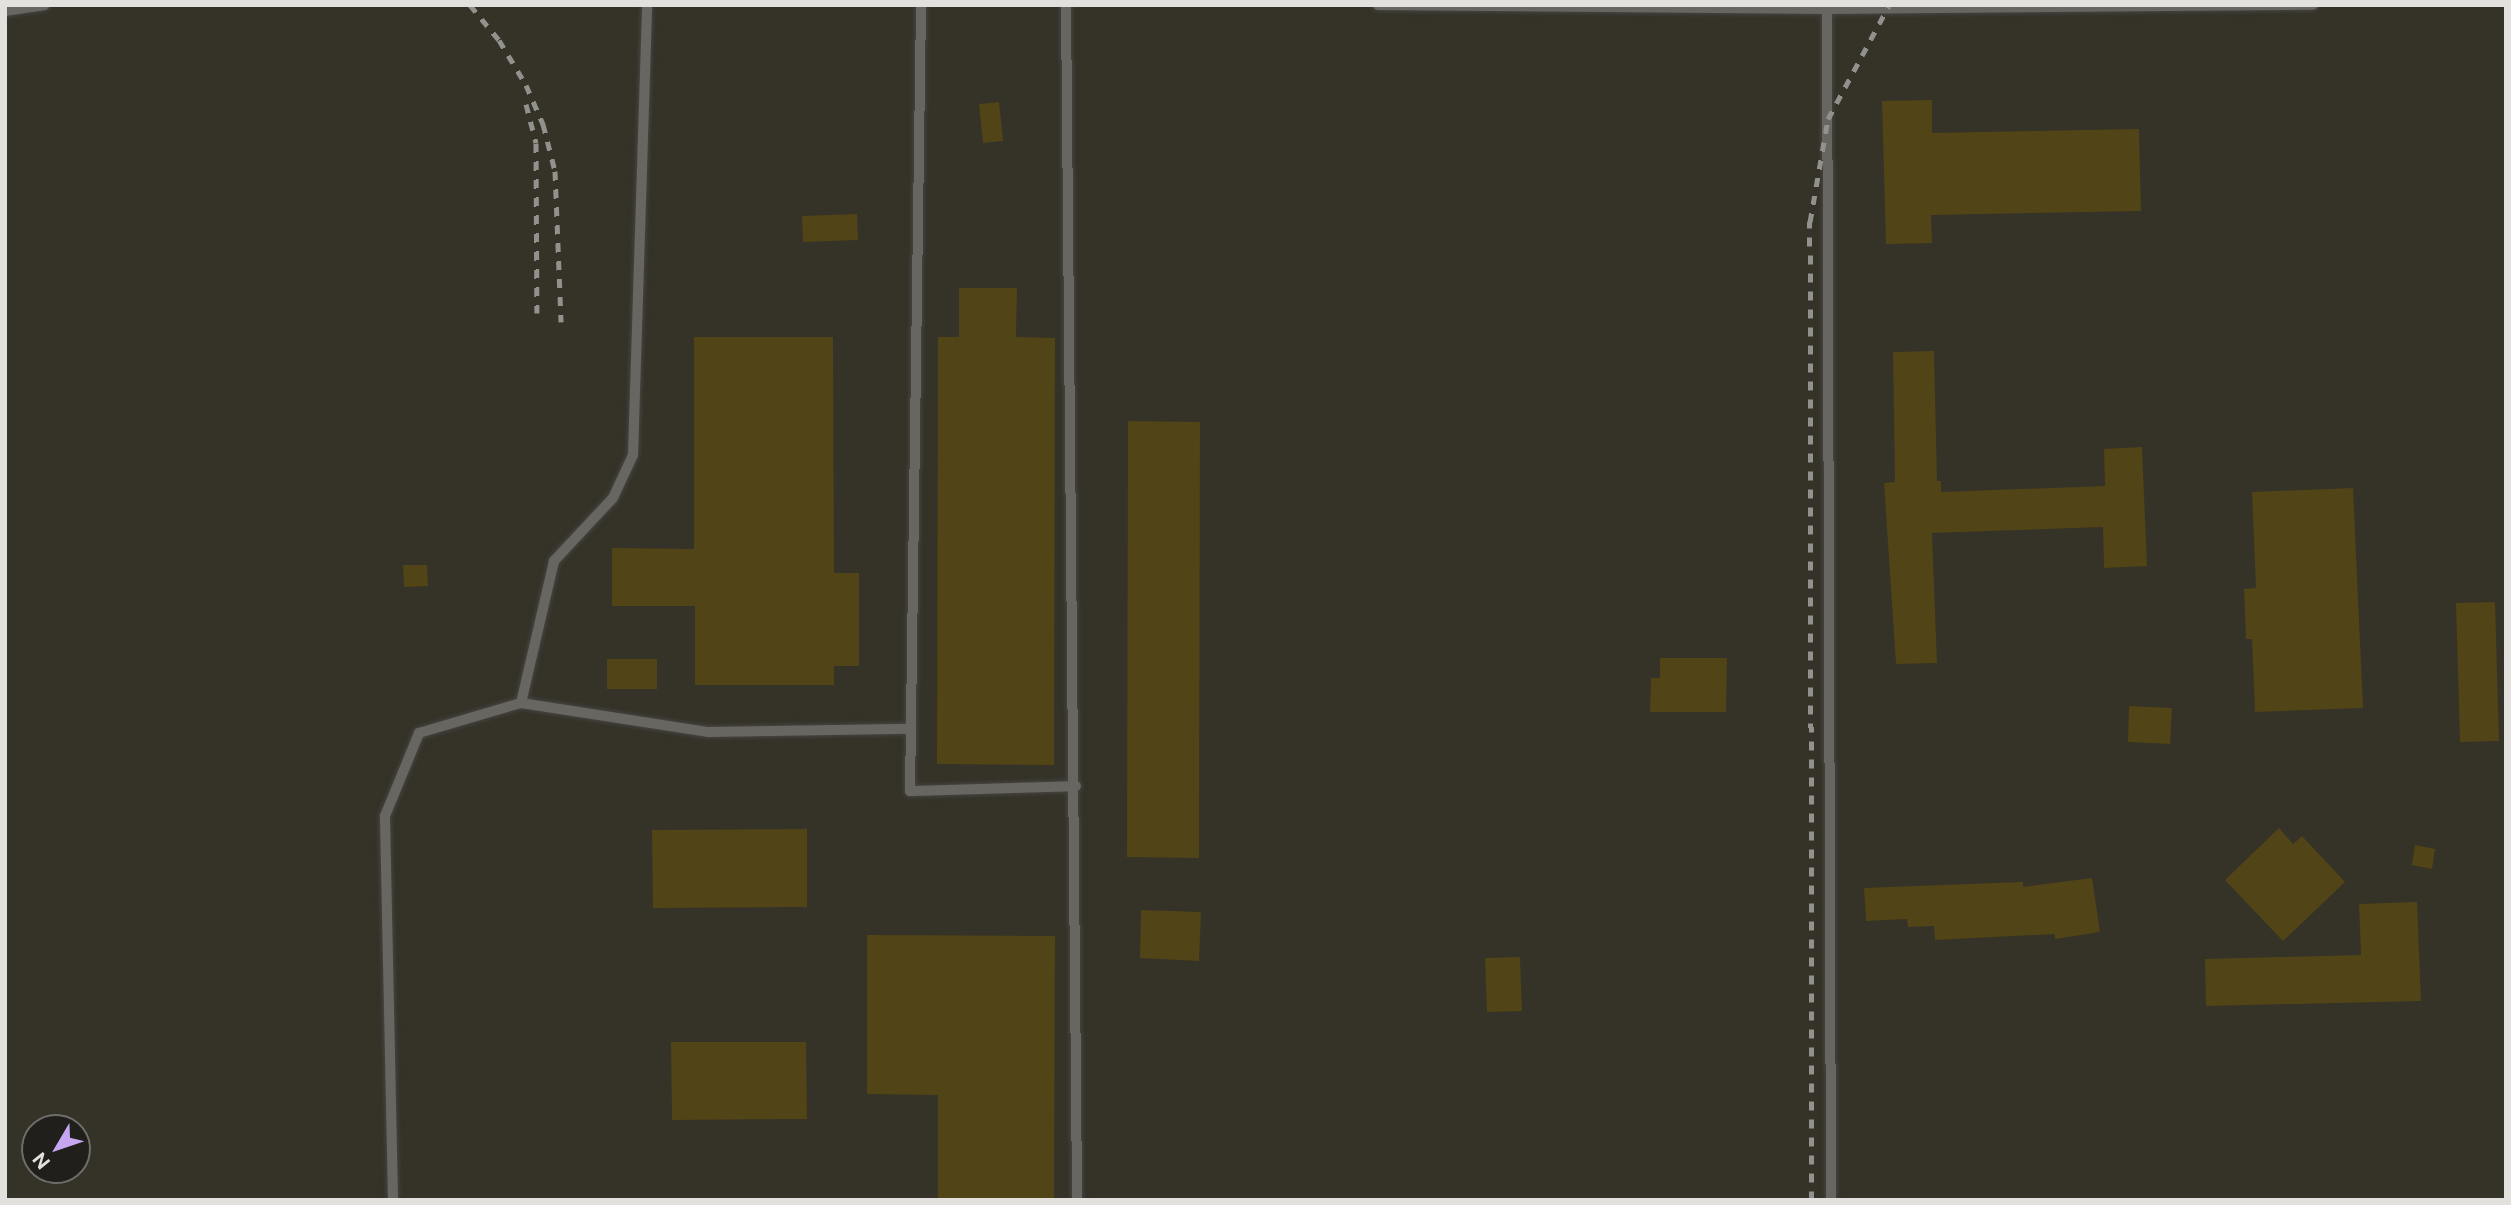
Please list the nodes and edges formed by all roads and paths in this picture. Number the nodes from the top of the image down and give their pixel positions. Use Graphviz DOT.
graph roads {
  1 [pos="45,5"];
  2 [pos="647,5"];
  3 [pos="921,5"];
  4 [pos="1066,5"];
  5 [pos="1378,5"];
  6 [pos="2313,5"];
  7 [pos="1828,7"];
  8 [pos="5,11"];
  9 [pos="521,703"];
  10 [pos="911,729"];
  11 [pos="1076,786"];
  12 [pos="393,1200"];
  13 [pos="1077,1200"];
  14 [pos="1831,1200"];
  1 -- 8 [label="lane"];
  2 -- 9 [label="lane"];
  3 -- 10 [label="lane"];
  4 -- 11 [label="lane"];
  5 -- 7 [label="lane"];
  6 -- 7 [label="lane"];
  7 -- 14 [label="lane"];
  9 -- 10 [label="lane"];
  9 -- 12 [label="lane"];
  10 -- 11 [label="lane"];
  11 -- 13 [label="lane"];
}
